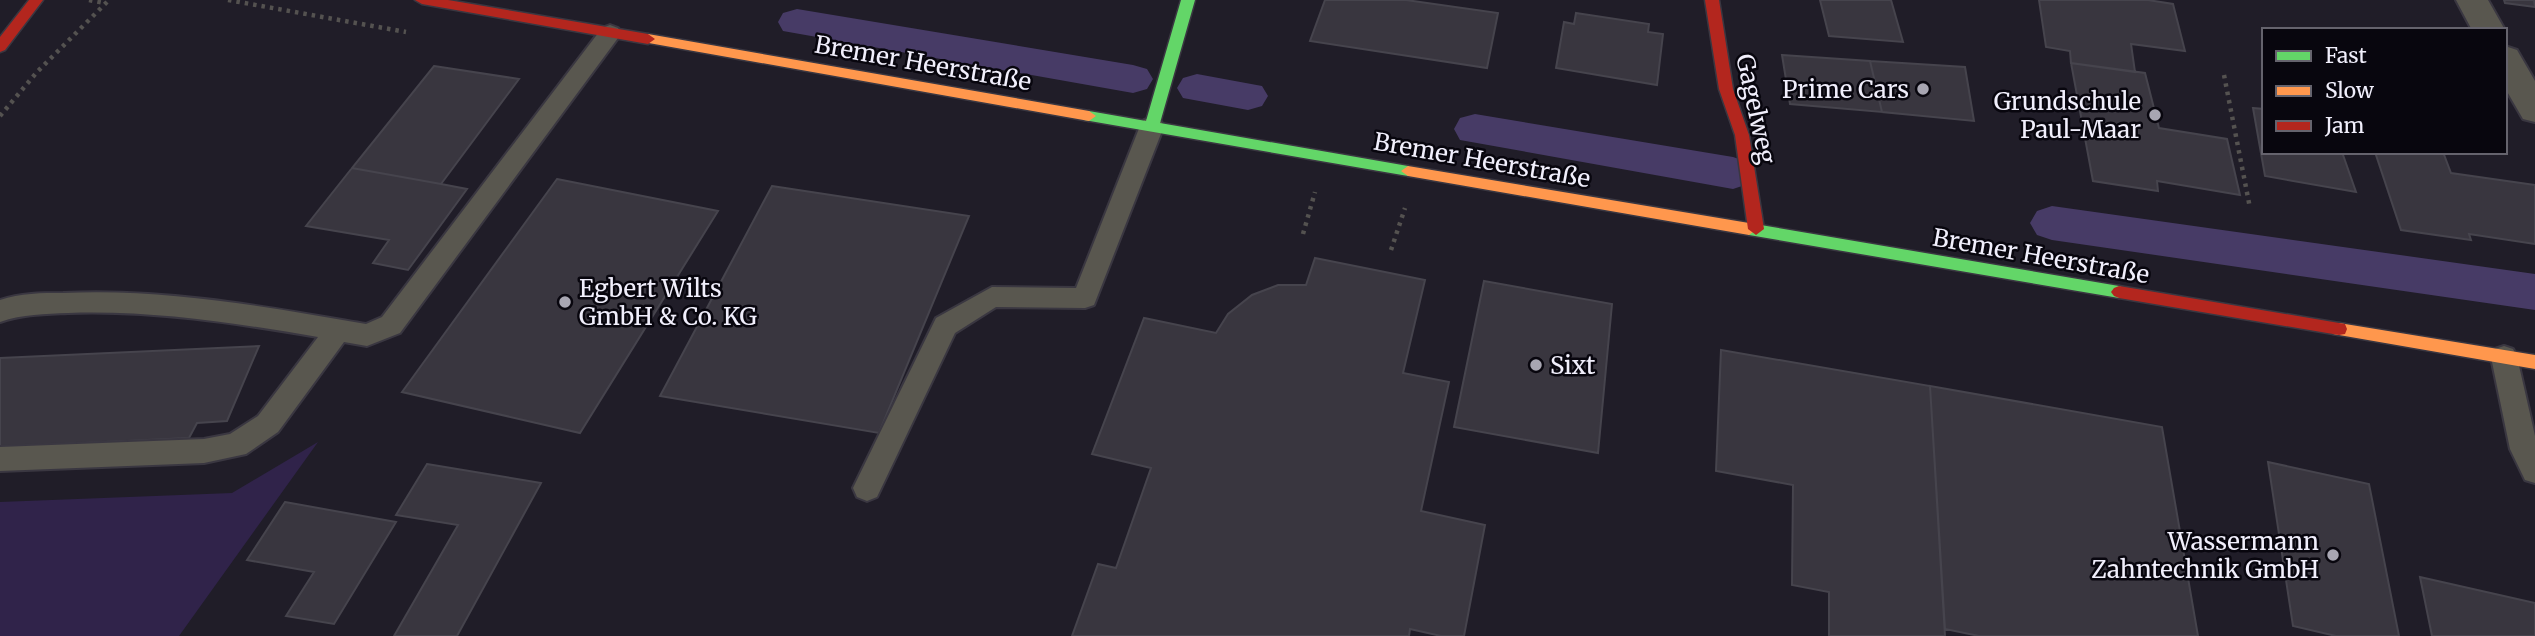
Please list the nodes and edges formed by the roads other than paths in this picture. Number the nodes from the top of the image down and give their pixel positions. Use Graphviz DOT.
graph roads {
  1 [pos="36,0"];
  2 [pos="422,0"];
  3 [pos="1188,0"];
  4 [pos="1712,0"];
  5 [pos="2472,0"];
  6 [pos="2488,28"];
  7 [pos="610,33"];
  8 [pos="0,47"];
  9 [pos="2507,61"];
  10 [pos="2535,110"];
  11 [pos="1152,126"];
  12 [pos="1756,229"];
  13 [pos="0,311"];
  14 [pos="338,330"];
  15 [pos="2504,357"];
  16 [pos="2535,362"];
  17 [pos="0,459"];
  18 [pos="2535,471"];
  19 [pos="867,488"];
  1 -- 8 [label="street"];
  2 -- 7 [label="street, Bremer Heerstraße"];
  3 -- 11 [label="street"];
  4 -- 12 [label="street, Gagelweg"];
  5 -- 6 [label="street"];
  7 -- 11 [label="street, Bremer Heerstraße"];
  7 -- 14 [label="lane"];
  9 -- 10 [label="street"];
  11 -- 12 [label="street, Bremer Heerstraße"];
  11 -- 19 [label="lane"];
  12 -- 15 [label="street, Bremer Heerstraße"];
  13 -- 14 [label="lane"];
  14 -- 17 [label="lane"];
  15 -- 16 [label="street, Bremer Heerstraße"];
  15 -- 18 [label="lane"];
}
